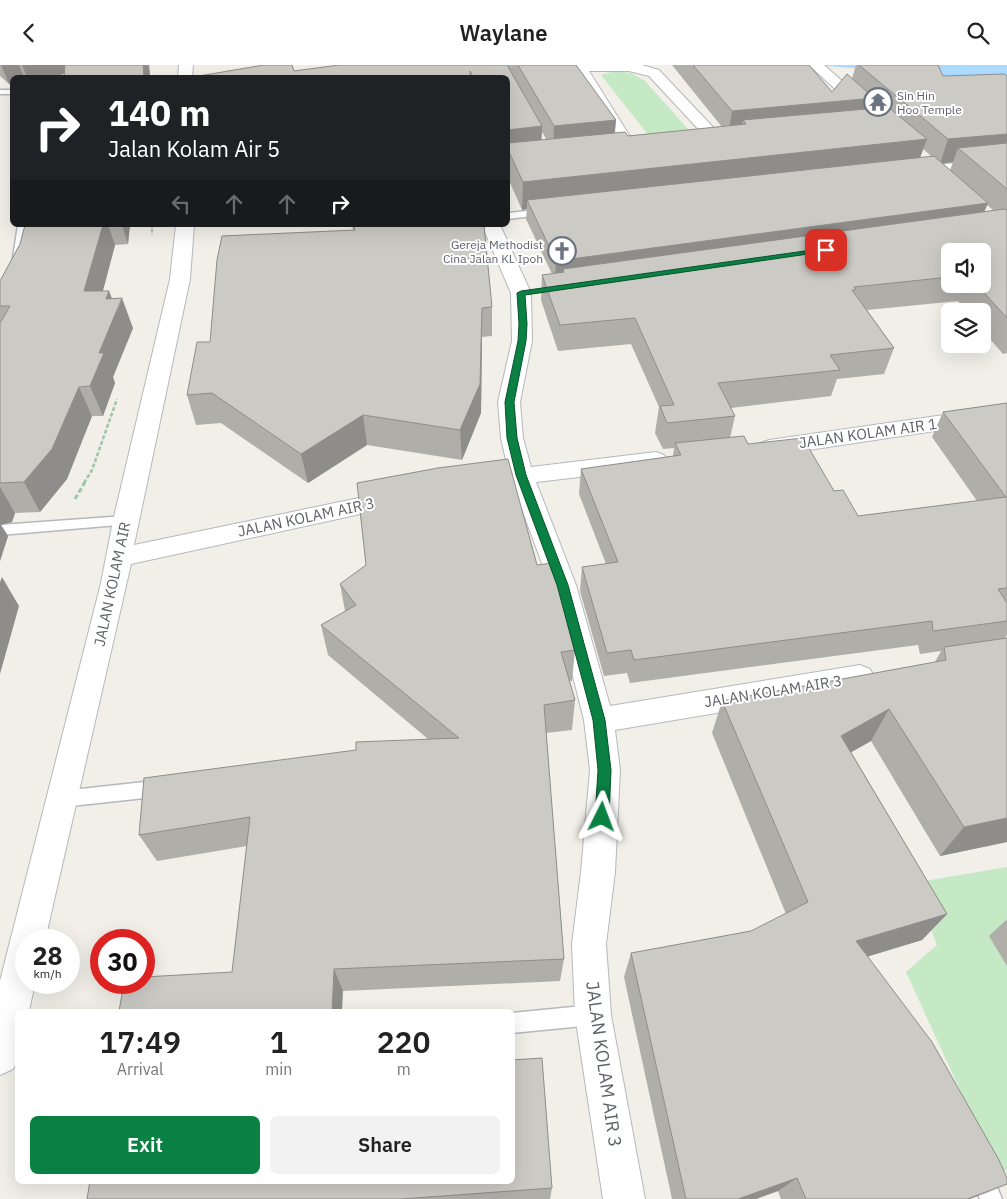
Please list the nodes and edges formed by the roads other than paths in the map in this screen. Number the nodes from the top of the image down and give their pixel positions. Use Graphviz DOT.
graph roads {
  1 [pos="820,69"];
  2 [pos="878,120"];
  3 [pos="739,140"];
  4 [pos="719,142"];
  5 [pos="700,144"];
  6 [pos="650,149"];
  7 [pos="631,151"];
  8 [pos="613,153"];
  9 [pos="918,157"];
  10 [pos="1007,161"];
  11 [pos="932,169"];
  12 [pos="912,171"];
  13 [pos="946,181"];
  14 [pos="556,211"];
  15 [pos="510,216"];
  16 [pos="23,227"];
  17 [pos="185,227"];
  18 [pos="492,227"];
  19 [pos="14,271"];
  20 [pos="1007,413"];
  21 [pos="747,450"];
  22 [pos="678,457"];
  23 [pos="521,475"];
  24 [pos="482,482"];
  25 [pos="423,493"];
  26 [pos="125,521"];
  27 [pos="0,530"];
  28 [pos="121,557"];
  29 [pos="890,672"];
  30 [pos="599,720"];
  31 [pos="180,786"];
  32 [pos="62,799"];
  33 [pos="31,929"];
  34 [pos="15,993"];
  35 [pos="593,1015"];
  36 [pos="515,1023"];
  37 [pos="0,1056"];
  38 [pos="972,1154"];
  39 [pos="624,1199"];
  40 [pos="991,1199"];
  1 -- 2 [label="street"];
  3 -- 4 [label="street"];
  4 -- 5 [label="street"];
  4 -- 7 [label="street"];
  6 -- 7 [label="street"];
  7 -- 8 [label="street"];
  9 -- 11 [label="street"];
  10 -- 11 [label="lane"];
  11 -- 12 [label="lane"];
  11 -- 13 [label="street"];
  14 -- 15 [label="lane"];
  16 -- 19 [label="lane"];
  17 -- 26 [label="street, JALAN KOLAM AIR"];
  18 -- 23 [label="street, JALAN KOLAM AIR 3"];
  20 -- 21 [label="street, JALAN KOLAM AIR 1"];
  22 -- 23 [label="street"];
  23 -- 24 [label="street"];
  23 -- 30 [label="street, JALAN KOLAM AIR 3"];
  25 -- 28 [label="street, JALAN KOLAM AIR 3"];
  26 -- 27 [label="lane"];
  26 -- 28 [label="street, JALAN KOLAM AIR"];
  28 -- 32 [label="street, JALAN KOLAM AIR"];
  29 -- 30 [label="street, JALAN KOLAM AIR 3"];
  30 -- 35 [label="street, JALAN KOLAM AIR 3"];
  31 -- 32 [label="lane"];
  32 -- 33 [label="street, JALAN KOLAM AIR"];
  34 -- 37 [label="street"];
  35 -- 36 [label="lane"];
  35 -- 39 [label="street, JALAN KOLAM AIR 3"];
  38 -- 40 [label="lane"];
}
